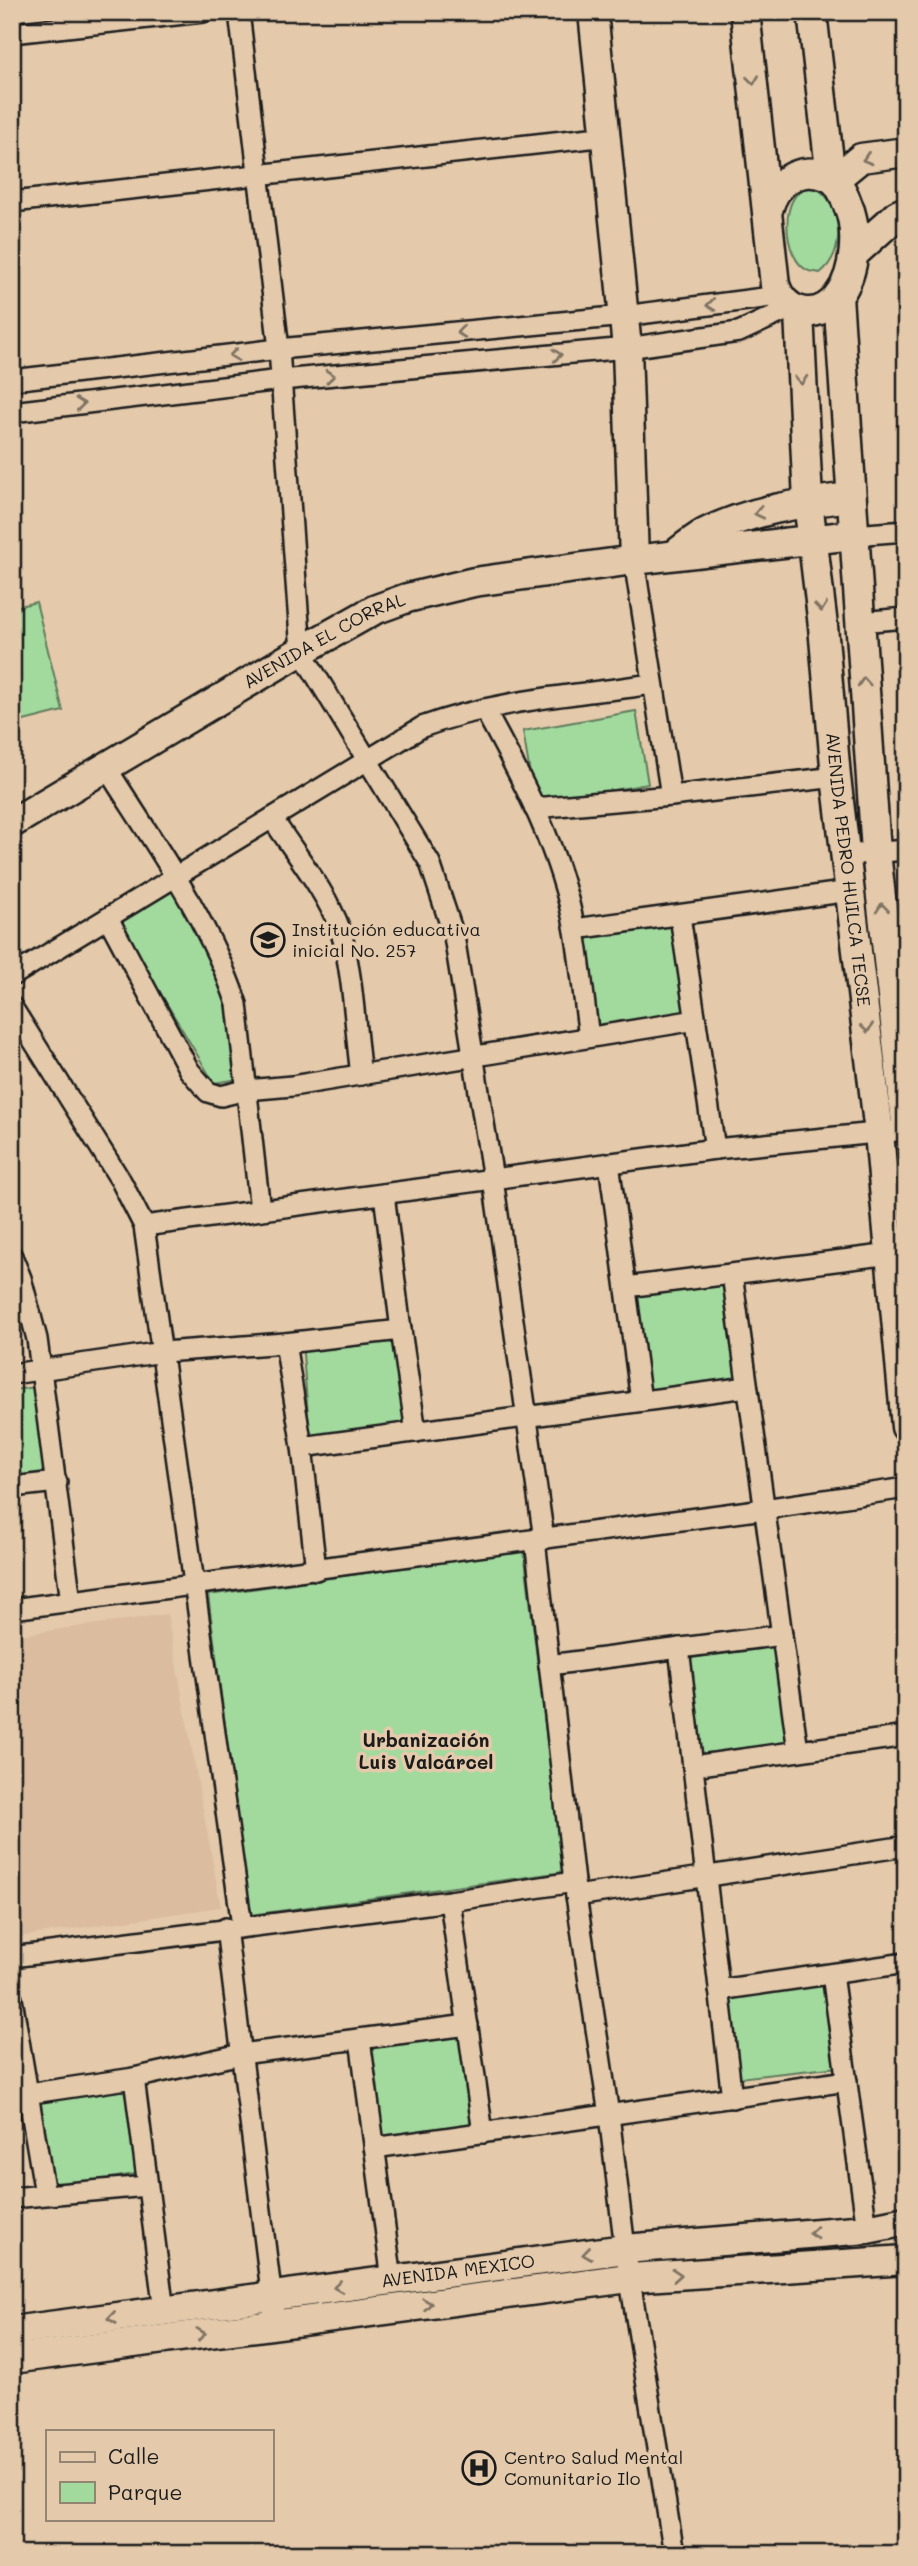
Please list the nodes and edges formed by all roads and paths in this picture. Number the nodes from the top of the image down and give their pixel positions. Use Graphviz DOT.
graph roads {
  1 [pos="202,12"];
  2 [pos="239,12"];
  3 [pos="593,12"];
  4 [pos="745,12"];
  5 [pos="812,12"];
  6 [pos="12,33"];
  7 [pos="608,136"];
  8 [pos="906,152"];
  9 [pos="257,175"];
  10 [pos="832,179"];
  11 [pos="12,202"];
  12 [pos="768,210"];
  13 [pos="906,211"];
  14 [pos="854,254"];
  15 [pos="838,296"];
  16 [pos="790,305"];
  17 [pos="624,316"];
  18 [pos="627,348"];
  19 [pos="279,349"];
  20 [pos="12,380"];
  21 [pos="281,380"];
  22 [pos="12,412"];
  23 [pos="850,498"];
  24 [pos="808,502"];
  25 [pos="906,531"];
  26 [pos="853,535"];
  27 [pos="813,539"];
  28 [pos="673,555"];
  29 [pos="634,560"];
  30 [pos="906,618"];
  31 [pos="860,622"];
  32 [pos="301,651"];
  33 [pos="653,684"];
  34 [pos="484,709"];
  35 [pos="368,760"];
  36 [pos="106,767"];
  37 [pos="836,777"];
  38 [pos="671,796"];
  39 [pos="534,807"];
  40 [pos="272,818"];
  41 [pos="12,823"];
  42 [pos="906,850"];
  43 [pos="876,852"];
  44 [pos="846,855"];
  45 [pos="175,876"];
  46 [pos="850,891"];
  47 [pos="680,916"];
  48 [pos="108,918"];
  49 [pos="575,929"];
  50 [pos="12,976"];
  51 [pos="12,1007"];
  52 [pos="696,1020"];
  53 [pos="589,1037"];
  54 [pos="473,1055"];
  55 [pos="361,1075"];
  56 [pos="246,1090"];
  57 [pos="906,1122"];
  58 [pos="893,1131"];
  59 [pos="715,1149"];
  60 [pos="609,1163"];
  61 [pos="493,1179"];
  62 [pos="384,1194"];
  63 [pos="261,1210"];
  64 [pos="144,1226"];
  65 [pos="891,1254"];
  66 [pos="12,1256"];
  67 [pos="732,1274"];
  68 [pos="626,1287"];
  69 [pos="401,1330"];
  70 [pos="285,1343"];
  71 [pos="163,1352"];
  72 [pos="40,1370"];
  73 [pos="12,1374"];
  74 [pos="747,1387"];
  75 [pos="641,1401"];
  76 [pos="525,1417"];
  77 [pos="906,1427"];
  78 [pos="416,1432"];
  79 [pos="302,1447"];
  80 [pos="57,1482"];
  81 [pos="12,1487"];
  82 [pos="906,1488"];
  83 [pos="764,1509"];
  84 [pos="539,1539"];
  85 [pos="317,1570"];
  86 [pos="196,1585"];
  87 [pos="71,1602"];
  88 [pos="12,1609"];
  89 [pos="782,1635"];
  90 [pos="679,1648"];
  91 [pos="549,1665"];
  92 [pos="906,1736"];
  93 [pos="798,1751"];
  94 [pos="693,1766"];
  95 [pos="906,1846"];
  96 [pos="706,1876"];
  97 [pos="575,1889"];
  98 [pos="450,1901"];
  99 [pos="234,1927"];
  100 [pos="12,1957"];
  101 [pos="906,1963"];
  102 [pos="832,1974"];
  103 [pos="719,1990"];
  104 [pos="12,1999"];
  105 [pos="468,2025"];
  106 [pos="360,2039"];
  107 [pos="241,2054"];
  108 [pos="134,2078"];
  109 [pos="848,2081"];
  110 [pos="26,2094"];
  111 [pos="732,2098"];
  112 [pos="609,2115"];
  113 [pos="483,2133"];
  114 [pos="374,2148"];
  115 [pos="147,2186"];
  116 [pos="45,2193"];
  117 [pos="12,2198"];
  118 [pos="906,2221"];
  119 [pos="867,2229"];
  120 [pos="625,2249"];
  121 [pos="906,2260"];
  122 [pos="629,2278"];
  123 [pos="392,2280"];
  124 [pos="270,2297"];
  125 [pos="164,2311"];
  126 [pos="275,2324"];
  127 [pos="12,2331"];
  128 [pos="12,2358"];
  129 [pos="674,2554"];
  1 -- 6 [label="street"];
  2 -- 9 [label="street"];
  3 -- 7 [label="main road"];
  4 -- 12 [label="main road, one-way"];
  5 -- 10 [label="main road"];
  7 -- 9 [label="street"];
  7 -- 17 [label="main road"];
  8 -- 10 [label="main road, one-way"];
  9 -- 11 [label="street"];
  9 -- 19 [label="street"];
  10 -- 12 [label="main road"];
  10 -- 14 [label="main road"];
  12 -- 16 [label="main road"];
  13 -- 14 [label="main road"];
  14 -- 15 [label="main road"];
  15 -- 16 [label="main road"];
  15 -- 23 [label="main road, AVENIDA PEDRO HUILCA TECSE"];
  16 -- 17 [label="street, one-way"];
  16 -- 18 [label="street"];
  16 -- 24 [label="main road, AVENIDA PEDRO HUILCA TECSE, one-way"];
  17 -- 18 [label="main road"];
  17 -- 19 [label="street, one-way"];
  21 -- 18 [label="street, one-way"];
  18 -- 29 [label="main road"];
  19 -- 20 [label="street, one-way"];
  19 -- 21 [label="street"];
  22 -- 21 [label="street, one-way"];
  21 -- 32 [label="street"];
  23 -- 24 [label="main road, AVENIDA EL CORRAL"];
  23 -- 26 [label="main road, AVENIDA PEDRO HUILCA TECSE"];
  24 -- 27 [label="main road, AVENIDA PEDRO HUILCA TECSE"];
  24 -- 28 [label="main road, AVENIDA EL CORRAL, one-way"];
  25 -- 26 [label="street"];
  26 -- 27 [label="main road, AVENIDA EL CORRAL"];
  26 -- 31 [label="main road, AVENIDA PEDRO HUILCA TECSE"];
  27 -- 28 [label="main road, AVENIDA EL CORRAL"];
  27 -- 37 [label="main road, AVENIDA PEDRO HUILCA TECSE, one-way"];
  28 -- 29 [label="main road, AVENIDA EL CORRAL"];
  29 -- 32 [label="main road, AVENIDA EL CORRAL"];
  29 -- 33 [label="street"];
  30 -- 31 [label="street"];
  43 -- 31 [label="main road, AVENIDA PEDRO HUILCA TECSE, one-way"];
  32 -- 35 [label="street"];
  32 -- 36 [label="main road, AVENIDA EL CORRAL"];
  33 -- 34 [label="street"];
  33 -- 38 [label="street"];
  34 -- 35 [label="street"];
  34 -- 39 [label="street"];
  35 -- 40 [label="street"];
  35 -- 54 [label="street"];
  36 -- 41 [label="main road, AVENIDA EL CORRAL"];
  36 -- 45 [label="street"];
  37 -- 38 [label="street"];
  37 -- 44 [label="main road, AVENIDA PEDRO HUILCA TECSE"];
  38 -- 39 [label="street"];
  39 -- 49 [label="street"];
  40 -- 45 [label="street"];
  40 -- 55 [label="street"];
  42 -- 43 [label="street"];
  43 -- 44 [label="street"];
  57 -- 43 [label="main road, AVENIDA PEDRO HUILCA TECSE, one-way"];
  44 -- 46 [label="main road, AVENIDA PEDRO HUILCA TECSE"];
  45 -- 48 [label="street"];
  45 -- 56 [label="street"];
  46 -- 47 [label="street"];
  46 -- 58 [label="main road, AVENIDA PEDRO HUILCA TECSE, one-way"];
  47 -- 49 [label="street"];
  47 -- 52 [label="street"];
  48 -- 50 [label="street"];
  48 -- 56 [label="street"];
  49 -- 53 [label="street"];
  51 -- 64 [label="street"];
  52 -- 53 [label="street"];
  52 -- 59 [label="street"];
  53 -- 54 [label="street"];
  54 -- 55 [label="street"];
  54 -- 61 [label="street"];
  55 -- 56 [label="street"];
  56 -- 63 [label="street"];
  58 -- 59 [label="street"];
  58 -- 65 [label="main road, AVENIDA PEDRO HUILCA TECSE"];
  59 -- 60 [label="street"];
  60 -- 61 [label="street"];
  60 -- 68 [label="street"];
  61 -- 62 [label="street"];
  61 -- 76 [label="street"];
  62 -- 63 [label="street"];
  62 -- 69 [label="street"];
  63 -- 64 [label="street"];
  64 -- 71 [label="street"];
  65 -- 67 [label="street"];
  65 -- 77 [label="main road, AVENIDA PEDRO HUILCA TECSE"];
  66 -- 72 [label="street"];
  67 -- 68 [label="street"];
  67 -- 74 [label="street"];
  68 -- 75 [label="street"];
  69 -- 70 [label="street"];
  69 -- 78 [label="street"];
  70 -- 71 [label="street"];
  70 -- 79 [label="street"];
  71 -- 72 [label="street"];
  71 -- 86 [label="street"];
  72 -- 73 [label="street"];
  72 -- 80 [label="street"];
  74 -- 75 [label="street"];
  74 -- 83 [label="street"];
  75 -- 76 [label="street"];
  76 -- 78 [label="street"];
  76 -- 84 [label="street"];
  78 -- 79 [label="street"];
  79 -- 85 [label="street"];
  80 -- 81 [label="street"];
  80 -- 87 [label="street"];
  82 -- 83 [label="street"];
  83 -- 84 [label="street"];
  83 -- 89 [label="street"];
  84 -- 85 [label="street"];
  84 -- 91 [label="street"];
  85 -- 86 [label="street"];
  86 -- 87 [label="street"];
  86 -- 99 [label="street"];
  87 -- 88 [label="street"];
  89 -- 90 [label="street"];
  89 -- 93 [label="street"];
  90 -- 91 [label="street"];
  90 -- 94 [label="street"];
  91 -- 97 [label="street"];
  92 -- 93 [label="street"];
  93 -- 94 [label="street"];
  94 -- 96 [label="street"];
  95 -- 96 [label="street"];
  96 -- 97 [label="street"];
  96 -- 103 [label="street"];
  97 -- 98 [label="street"];
  97 -- 112 [label="street"];
  98 -- 99 [label="street"];
  98 -- 105 [label="street"];
  99 -- 100 [label="street"];
  99 -- 107 [label="street"];
  101 -- 102 [label="street"];
  102 -- 103 [label="street"];
  102 -- 109 [label="street"];
  103 -- 111 [label="street"];
  104 -- 110 [label="street"];
  105 -- 106 [label="street"];
  105 -- 113 [label="street"];
  106 -- 107 [label="street"];
  106 -- 114 [label="street"];
  107 -- 108 [label="street"];
  107 -- 124 [label="street"];
  108 -- 110 [label="street"];
  108 -- 115 [label="street"];
  109 -- 111 [label="street"];
  109 -- 119 [label="street"];
  110 -- 116 [label="street"];
  111 -- 112 [label="street"];
  112 -- 113 [label="street"];
  112 -- 120 [label="street"];
  113 -- 114 [label="street"];
  114 -- 123 [label="street"];
  115 -- 116 [label="street"];
  115 -- 125 [label="street"];
  116 -- 117 [label="street"];
  118 -- 119 [label="main road, AVENIDA MEXICO"];
  119 -- 120 [label="main road, AVENIDA MEXICO, one-way"];
  120 -- 122 [label="street"];
  120 -- 123 [label="main road, AVENIDA MEXICO, one-way"];
  122 -- 121 [label="main road, one-way"];
  126 -- 122 [label="main road, one-way"];
  122 -- 129 [label="street"];
  123 -- 124 [label="main road, AVENIDA MEXICO, one-way"];
  124 -- 125 [label="main road, AVENIDA MEXICO"];
  124 -- 126 [label="street"];
  125 -- 127 [label="main road, AVENIDA MEXICO, one-way"];
  128 -- 126 [label="main road, one-way"];
}
